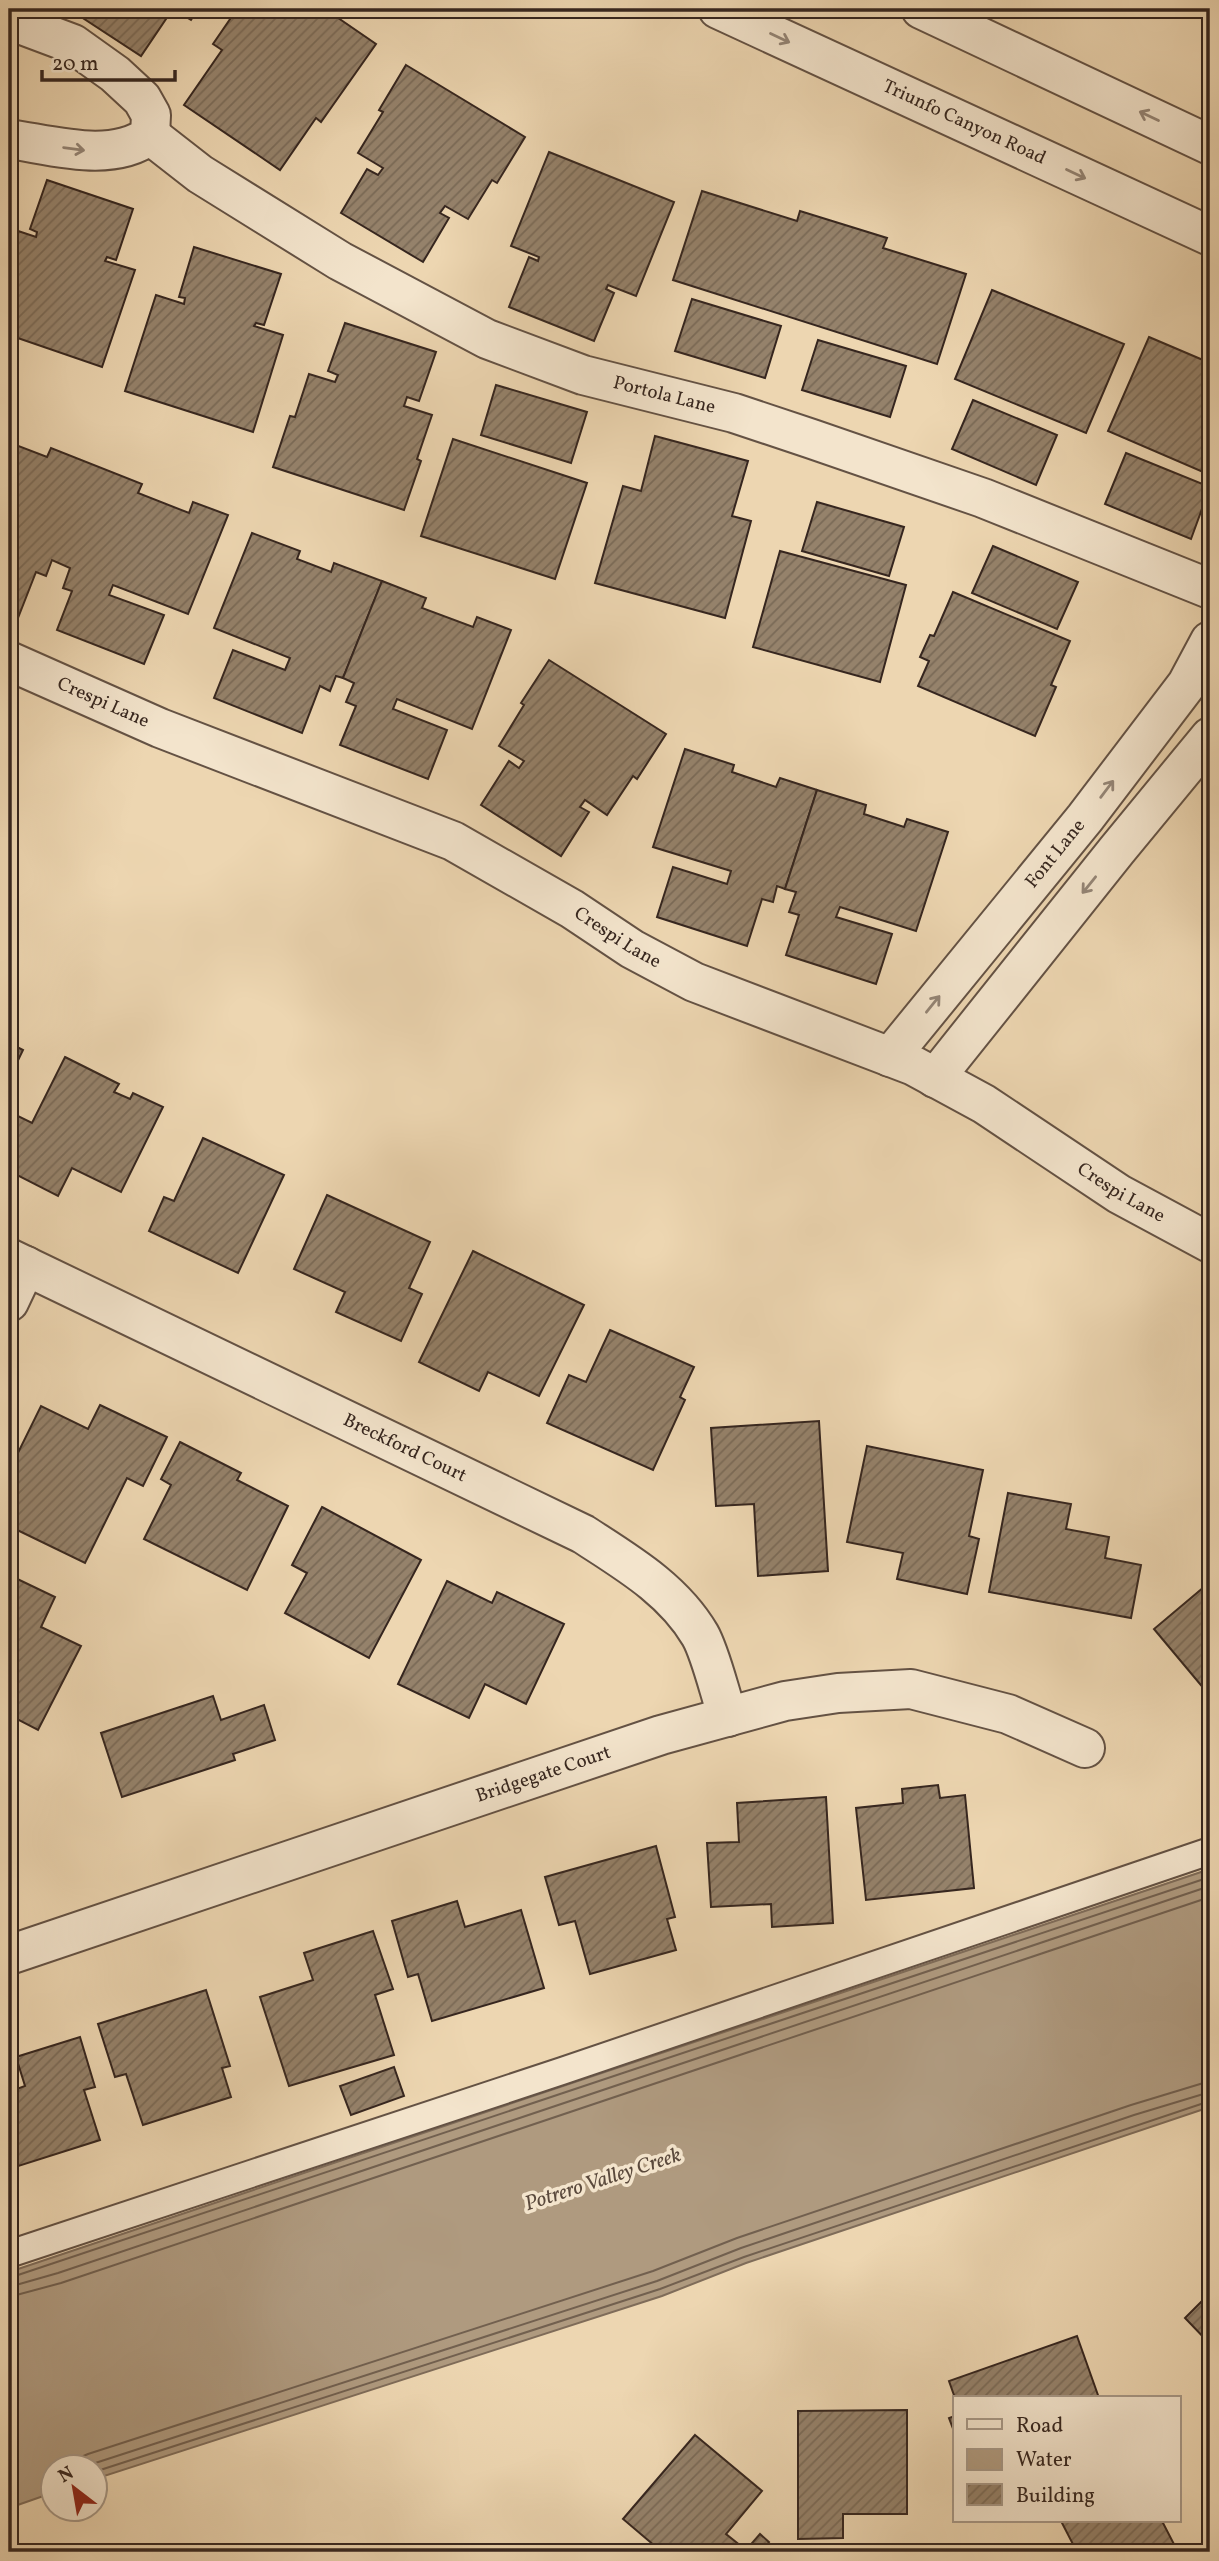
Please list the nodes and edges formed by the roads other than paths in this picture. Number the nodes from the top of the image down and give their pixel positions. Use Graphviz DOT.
graph roads {
  1 [pos="718,9"];
  2 [pos="921,9"];
  3 [pos="9,20"];
  4 [pos="150,135"];
  5 [pos="9,139"];
  6 [pos="1210,145"];
  7 [pos="1210,236"];
  8 [pos="1210,589"];
  9 [pos="1210,641"];
  10 [pos="9,661"];
  11 [pos="1210,737"];
  12 [pos="890,1057"];
  13 [pos="935,1078"];
  14 [pos="1210,1243"];
  15 [pos="17,1262"];
  16 [pos="9,1302"];
  17 [pos="728,1717"];
  18 [pos="1085,1748"];
  19 [pos="1210,1851"];
  20 [pos="9,1955"];
  21 [pos="9,2254"];
  1 -- 7 [label="street, Triunfo Canyon Road, one-way"];
  6 -- 2 [label="street, one-way"];
  3 -- 4 [label="street"];
  5 -- 4 [label="street, one-way"];
  4 -- 8 [label="street, Portola Lane"];
  12 -- 9 [label="street, Font Lane, one-way"];
  10 -- 12 [label="street, Crespi Lane"];
  11 -- 13 [label="street, one-way"];
  12 -- 13 [label="street, Crespi Lane"];
  13 -- 14 [label="street, Crespi Lane"];
  15 -- 16 [label="street"];
  15 -- 17 [label="street, Breckford Court"];
  17 -- 18 [label="street, Bridgegate Court"];
  17 -- 20 [label="street, Bridgegate Court"];
  19 -- 21 [label="lane"];
}
